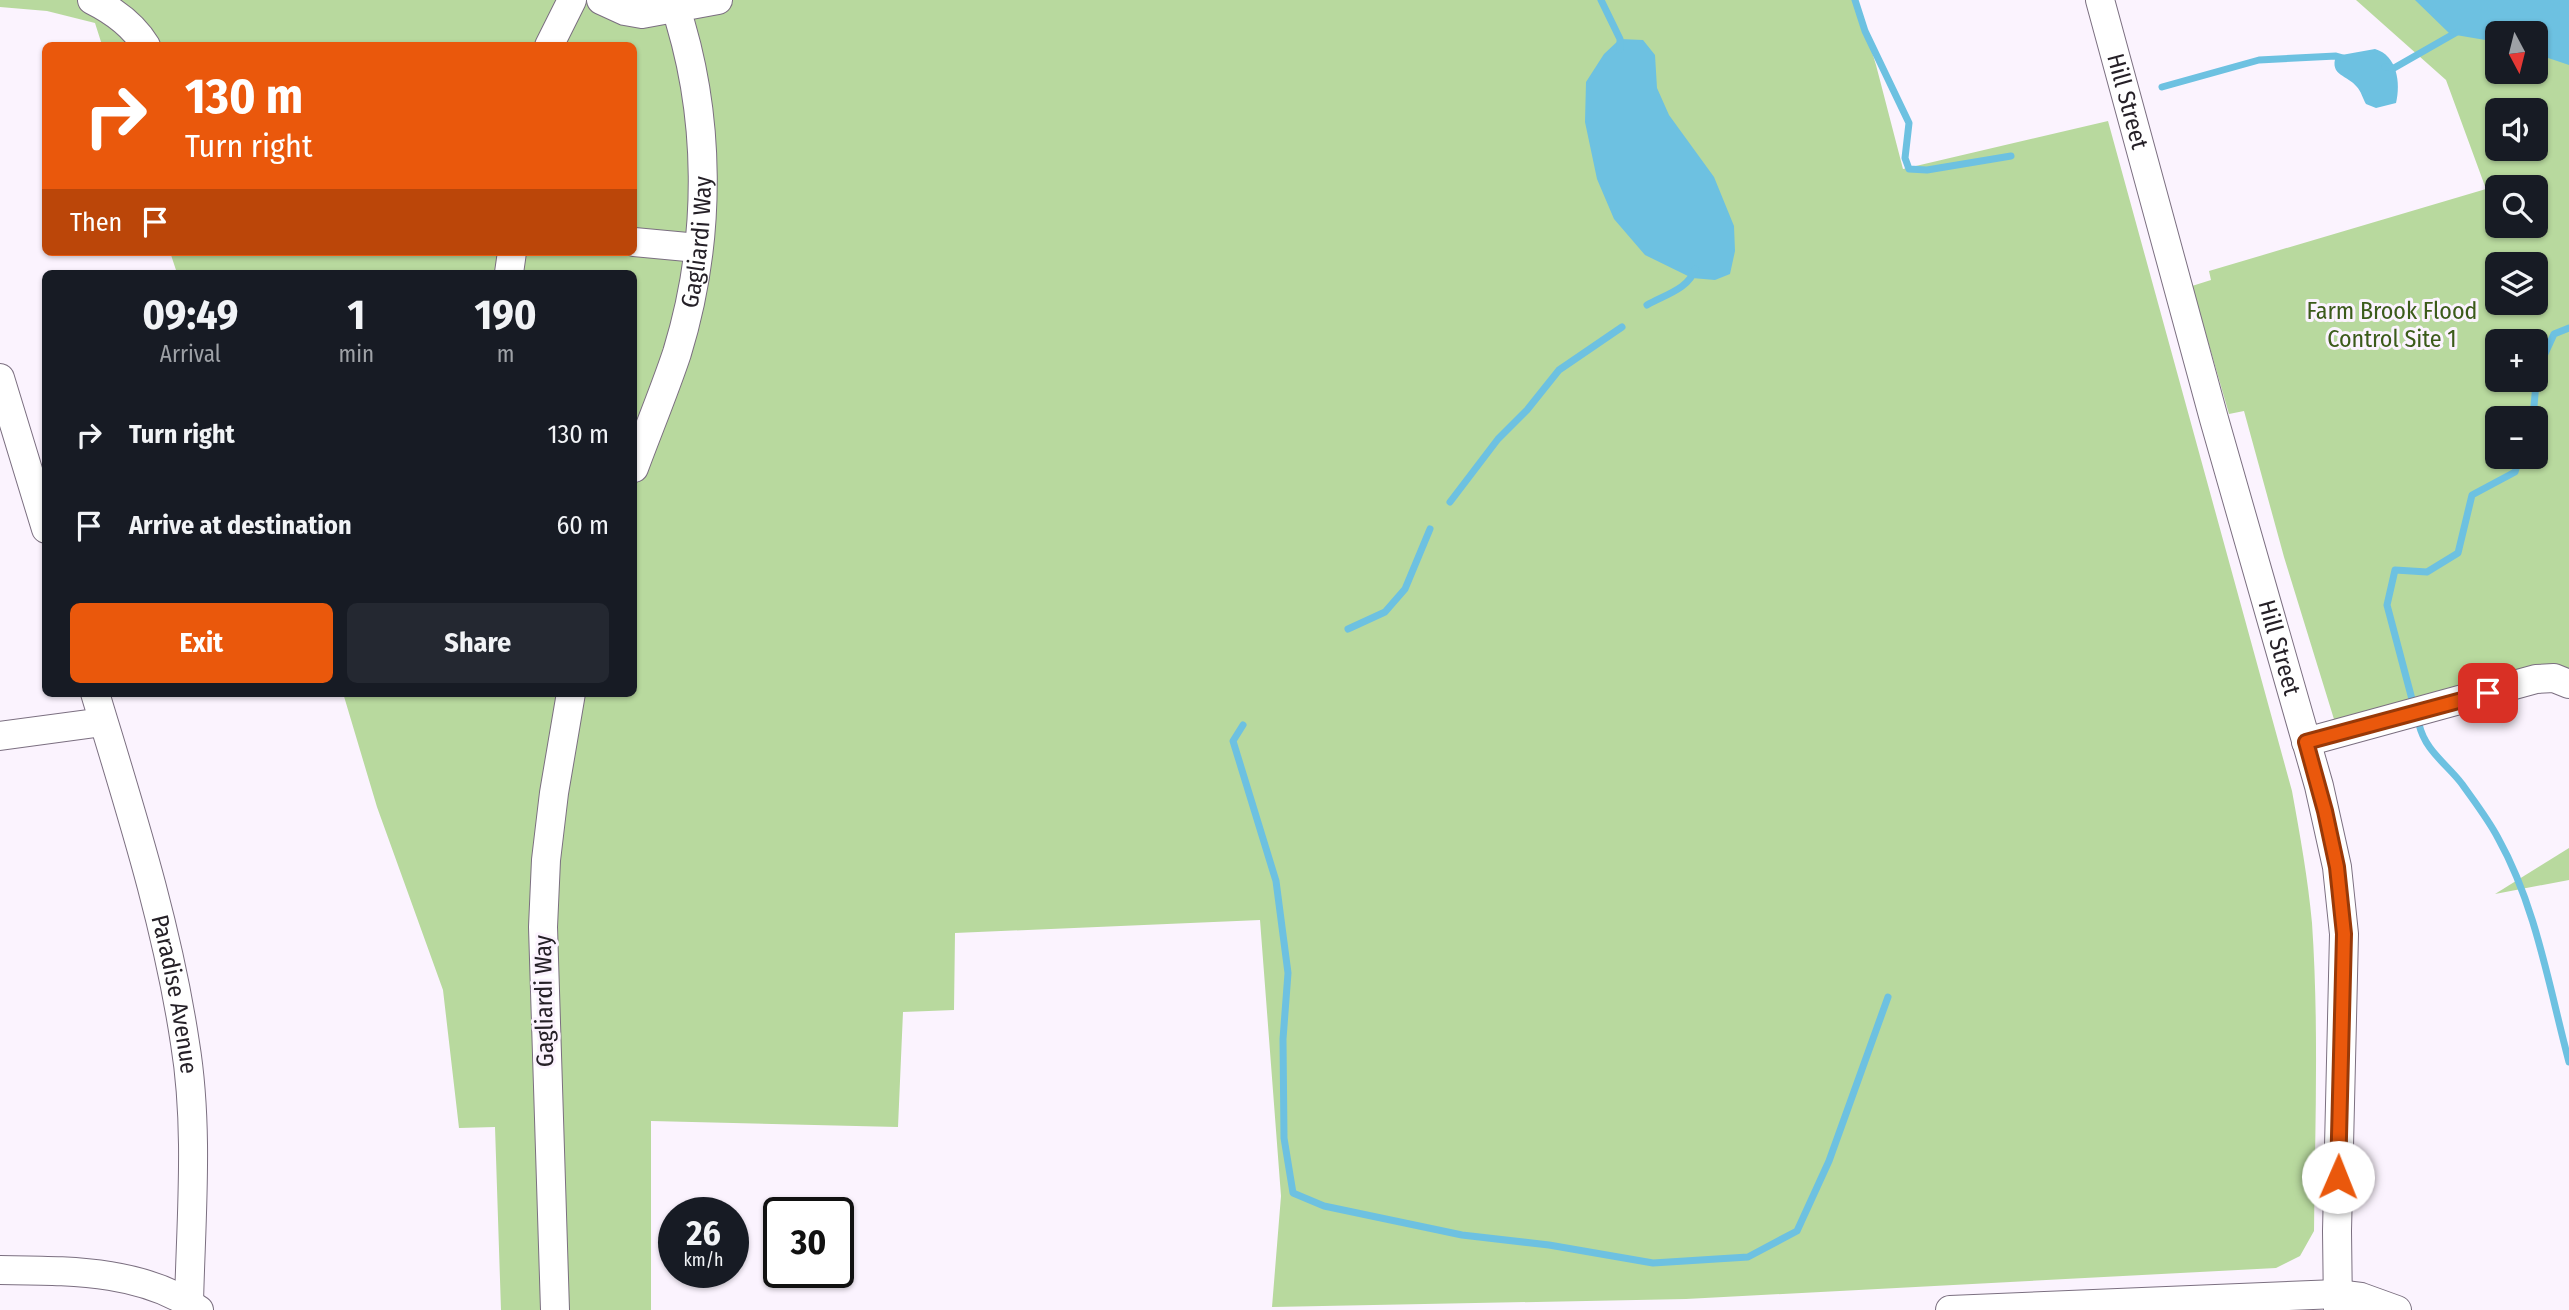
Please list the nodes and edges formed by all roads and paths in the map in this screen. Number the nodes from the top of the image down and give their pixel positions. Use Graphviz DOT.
graph roads {
  1 [pos="92,0"];
  2 [pos="572,0"];
  3 [pos="601,0"];
  4 [pos="719,0"];
  5 [pos="2100,0"];
  6 [pos="674,4"];
  7 [pos="144,42"];
  8 [pos="551,42"];
  9 [pos="637,242"];
  10 [pos="698,248"];
  11 [pos="0,378"];
  12 [pos="637,460"];
  13 [pos="42,516"];
  14 [pos="2564,676"];
  15 [pos="96,697"];
  16 [pos="569,697"];
  17 [pos="103,722"];
  18 [pos="0,736"];
  19 [pos="2306,742"];
  20 [pos="0,1270"];
  21 [pos="2338,1302"];
  22 [pos="194,1306"];
  23 [pos="555,1310"];
  24 [pos="1950,1310"];
  25 [pos="2397,1310"];
  1 -- 7 [label="street"];
  2 -- 8 [label="street"];
  3 -- 6 [label="street"];
  4 -- 6 [label="street"];
  5 -- 19 [label="street, Hill Street"];
  6 -- 10 [label="street, Gagliardi Way"];
  9 -- 10 [label="street"];
  10 -- 12 [label="street, Gagliardi Way"];
  11 -- 13 [label="street"];
  14 -- 19 [label="street"];
  15 -- 17 [label="street, Paradise Avenue"];
  16 -- 23 [label="street, Gagliardi Way"];
  17 -- 18 [label="street"];
  17 -- 22 [label="street, Paradise Avenue"];
  19 -- 21 [label="street, Hill Street"];
  20 -- 22 [label="street"];
  21 -- 24 [label="street"];
  21 -- 25 [label="street"];
}
